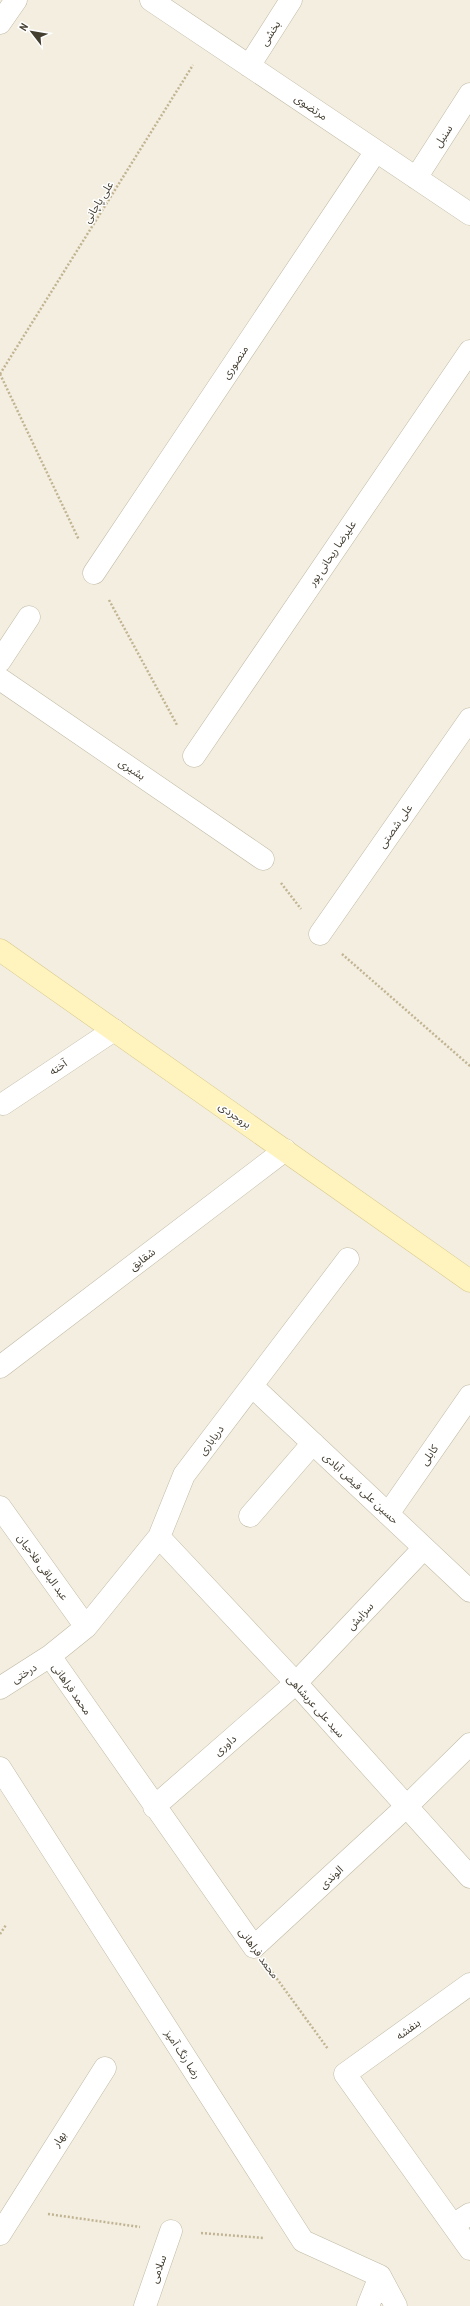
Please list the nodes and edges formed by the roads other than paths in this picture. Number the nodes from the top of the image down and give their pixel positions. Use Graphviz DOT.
graph roads {
  1 [pos="16,0"];
  2 [pos="151,0"];
  3 [pos="291,0"];
  4 [pos="0,22"];
  5 [pos="249,66"];
  6 [pos="470,94"];
  7 [pos="376,151"];
  8 [pos="416,178"];
  9 [pos="470,214"];
  10 [pos="470,351"];
  11 [pos="94,573"];
  12 [pos="29,617"];
  13 [pos="0,661"];
  14 [pos="0,679"];
  15 [pos="470,720"];
  16 [pos="194,756"];
  17 [pos="263,859"];
  18 [pos="320,934"];
  19 [pos="0,950"];
  20 [pos="114,1030"];
  21 [pos="3,1104"];
  22 [pos="285,1150"];
  23 [pos="348,1259"];
  24 [pos="470,1281"];
  25 [pos="0,1367"];
  26 [pos="252,1386"];
  27 [pos="470,1396"];
  28 [pos="313,1443"];
  29 [pos="0,1507"];
  30 [pos="388,1514"];
  31 [pos="250,1516"];
  32 [pos="159,1537"];
  33 [pos="424,1548"];
  34 [pos="470,1591"];
  35 [pos="86,1626"];
  36 [pos="50,1656"];
  37 [pos="296,1683"];
  38 [pos="0,1688"];
  39 [pos="470,1744"];
  40 [pos="0,1768"];
  41 [pos="154,1806"];
  42 [pos="407,1806"];
  43 [pos="470,1877"];
  44 [pos="254,1947"];
  45 [pos="470,1984"];
  46 [pos="105,2068"];
  47 [pos="461,2219"];
  48 [pos="171,2231"];
  49 [pos="0,2234"];
  50 [pos="470,2249"];
  51 [pos="380,2276"];
  52 [pos="145,2306"];
  53 [pos="368,2306"];
  54 [pos="396,2306"];
  1 -- 4 [label="street"];
  2 -- 5 [label="street, مرتضوی"];
  3 -- 5 [label="street, بخشی"];
  5 -- 7 [label="street, مرتضوی"];
  6 -- 8 [label="street, سنبل"];
  7 -- 8 [label="street, مرتضوی"];
  7 -- 11 [label="street, منصوری"];
  8 -- 9 [label="street, مرتضوی"];
  10 -- 16 [label="street, علیرضا ریحانی پور"];
  12 -- 13 [label="street"];
  14 -- 17 [label="street, بشیری"];
  15 -- 18 [label="street, علی شصتی"];
  19 -- 20 [label="street, بروجردی"];
  20 -- 21 [label="street, آخته"];
  20 -- 22 [label="street, بروجردی"];
  22 -- 24 [label="street, بروجردی"];
  22 -- 25 [label="street, شقایق"];
  23 -- 26 [label="street, دریاباری"];
  26 -- 28 [label="street, حسین علی فیض آبادی"];
  26 -- 32 [label="street, دریاباری"];
  27 -- 30 [label="street, کابلی"];
  28 -- 30 [label="street, حسین علی فیض آبادی"];
  28 -- 31 [label="street"];
  29 -- 35 [label="street, عبد الباقی فلاحیان"];
  30 -- 33 [label="street, حسین علی فیض آبادی"];
  32 -- 35 [label="street, دریاباری"];
  32 -- 37 [label="street, سید علی عربشاهی"];
  33 -- 34 [label="street, حسین علی فیض آبادی"];
  33 -- 37 [label="street, سزایش"];
  35 -- 36 [label="street, درختی"];
  36 -- 38 [label="street, درختی"];
  36 -- 41 [label="street, محمد فراهانی"];
  37 -- 41 [label="street, داوری"];
  37 -- 42 [label="street, سید علی عربشاهی"];
  39 -- 42 [label="street, الوندی"];
  40 -- 51 [label="street, رضا رنگ آمیز"];
  41 -- 44 [label="street, محمد فراهانی"];
  42 -- 43 [label="street, سید علی عربشاهی"];
  42 -- 44 [label="street, الوندی"];
  45 -- 47 [label="street, بنفشه"];
  46 -- 49 [label="street, بهار"];
  47 -- 50 [label="street"];
  48 -- 52 [label="street, سلامی"];
  51 -- 53 [label="street"];
  51 -- 54 [label="street"];
}
